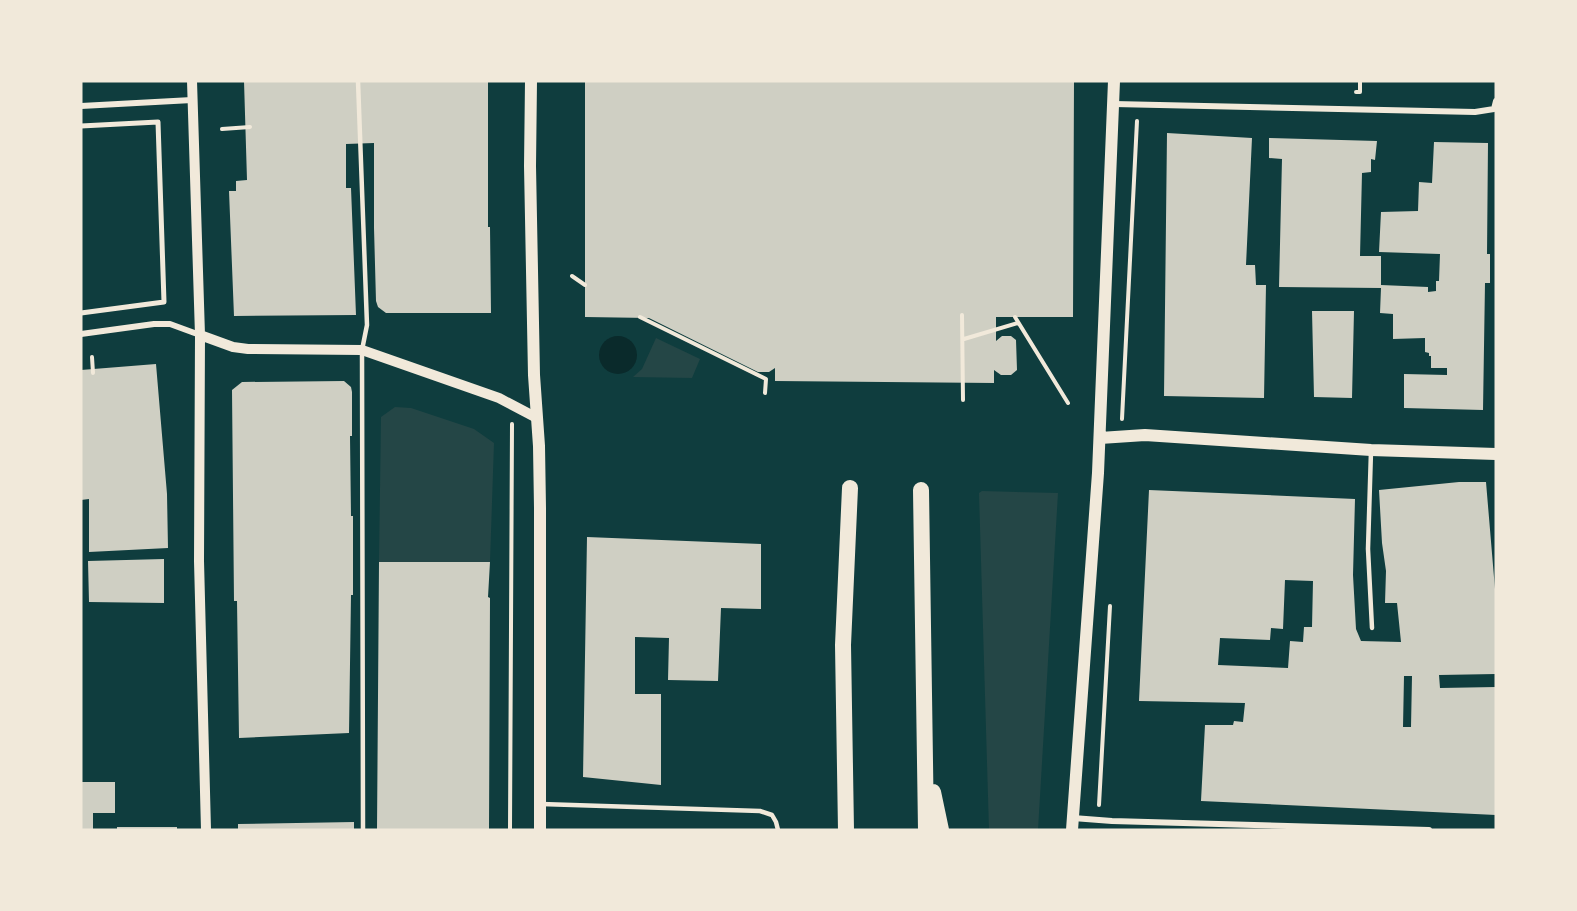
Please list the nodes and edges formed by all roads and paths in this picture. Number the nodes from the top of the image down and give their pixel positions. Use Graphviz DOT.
graph roads {
  1 [pos="192,81"];
  2 [pos="358,81"];
  3 [pos="531,81"];
  4 [pos="1114,81"];
  5 [pos="1360,81"];
  6 [pos="1360,92"];
  7 [pos="192,100"];
  8 [pos="1496,101"];
  9 [pos="1114,104"];
  10 [pos="81,106"];
  11 [pos="1495,111"];
  12 [pos="1136,123"];
  13 [pos="81,126"];
  14 [pos="250,128"];
  15 [pos="222,129"];
  16 [pos="572,276"];
  17 [pos="585,285"];
  18 [pos="81,313"];
  19 [pos="962,315"];
  20 [pos="640,317"];
  21 [pos="1015,317"];
  22 [pos="1018,323"];
  23 [pos="81,334"];
  24 [pos="200,335"];
  25 [pos="964,339"];
  26 [pos="362,350"];
  27 [pos="92,357"];
  28 [pos="93,373"];
  29 [pos="765,393"];
  30 [pos="963,400"];
  31 [pos="1068,403"];
  32 [pos="1123,408"];
  33 [pos="537,418"];
  34 [pos="512,429"];
  35 [pos="1100,438"];
  36 [pos="1371,450"];
  37 [pos="1496,454"];
  38 [pos="850,488"];
  39 [pos="921,490"];
  40 [pos="1110,605"];
  41 [pos="1372,628"];
  42 [pos="925,756"];
  43 [pos="1100,802"];
  44 [pos="541,804"];
  45 [pos="1072,824"];
  46 [pos="207,830"];
  47 [pos="363,830"];
  48 [pos="510,830"];
  49 [pos="540,830"];
  50 [pos="778,830"];
  51 [pos="846,830"];
  52 [pos="926,830"];
  53 [pos="941,830"];
  54 [pos="1429,830"];
  1 -- 7 [label="street"];
  2 -- 26 [label="lane"];
  3 -- 33 [label="main road"];
  4 -- 9 [label="main road"];
  5 -- 6 [label="path"];
  7 -- 10 [label="street"];
  7 -- 24 [label="street"];
  8 -- 11 [label="street"];
  9 -- 11 [label="street"];
  9 -- 35 [label="main road"];
  12 -- 32 [label="path"];
  13 -- 18 [label="street"];
  14 -- 15 [label="path"];
  16 -- 17 [label="path"];
  19 -- 25 [label="path"];
  20 -- 29 [label="path"];
  21 -- 22 [label="path"];
  22 -- 25 [label="path"];
  22 -- 31 [label="path"];
  23 -- 24 [label="street"];
  24 -- 26 [label="street"];
  24 -- 46 [label="street"];
  25 -- 30 [label="path"];
  26 -- 33 [label="street"];
  26 -- 47 [label="lane"];
  27 -- 28 [label="path"];
  33 -- 44 [label="main road"];
  34 -- 48 [label="path"];
  35 -- 36 [label="main road"];
  35 -- 45 [label="main road"];
  36 -- 37 [label="main road"];
  36 -- 41 [label="lane"];
  38 -- 51 [label="highway"];
  39 -- 42 [label="highway"];
  40 -- 43 [label="path"];
  42 -- 52 [label="highway"];
  42 -- 53 [label="highway"];
  44 -- 49 [label="main road"];
  44 -- 50 [label="lane"];
  45 -- 54 [label="street"];
}
